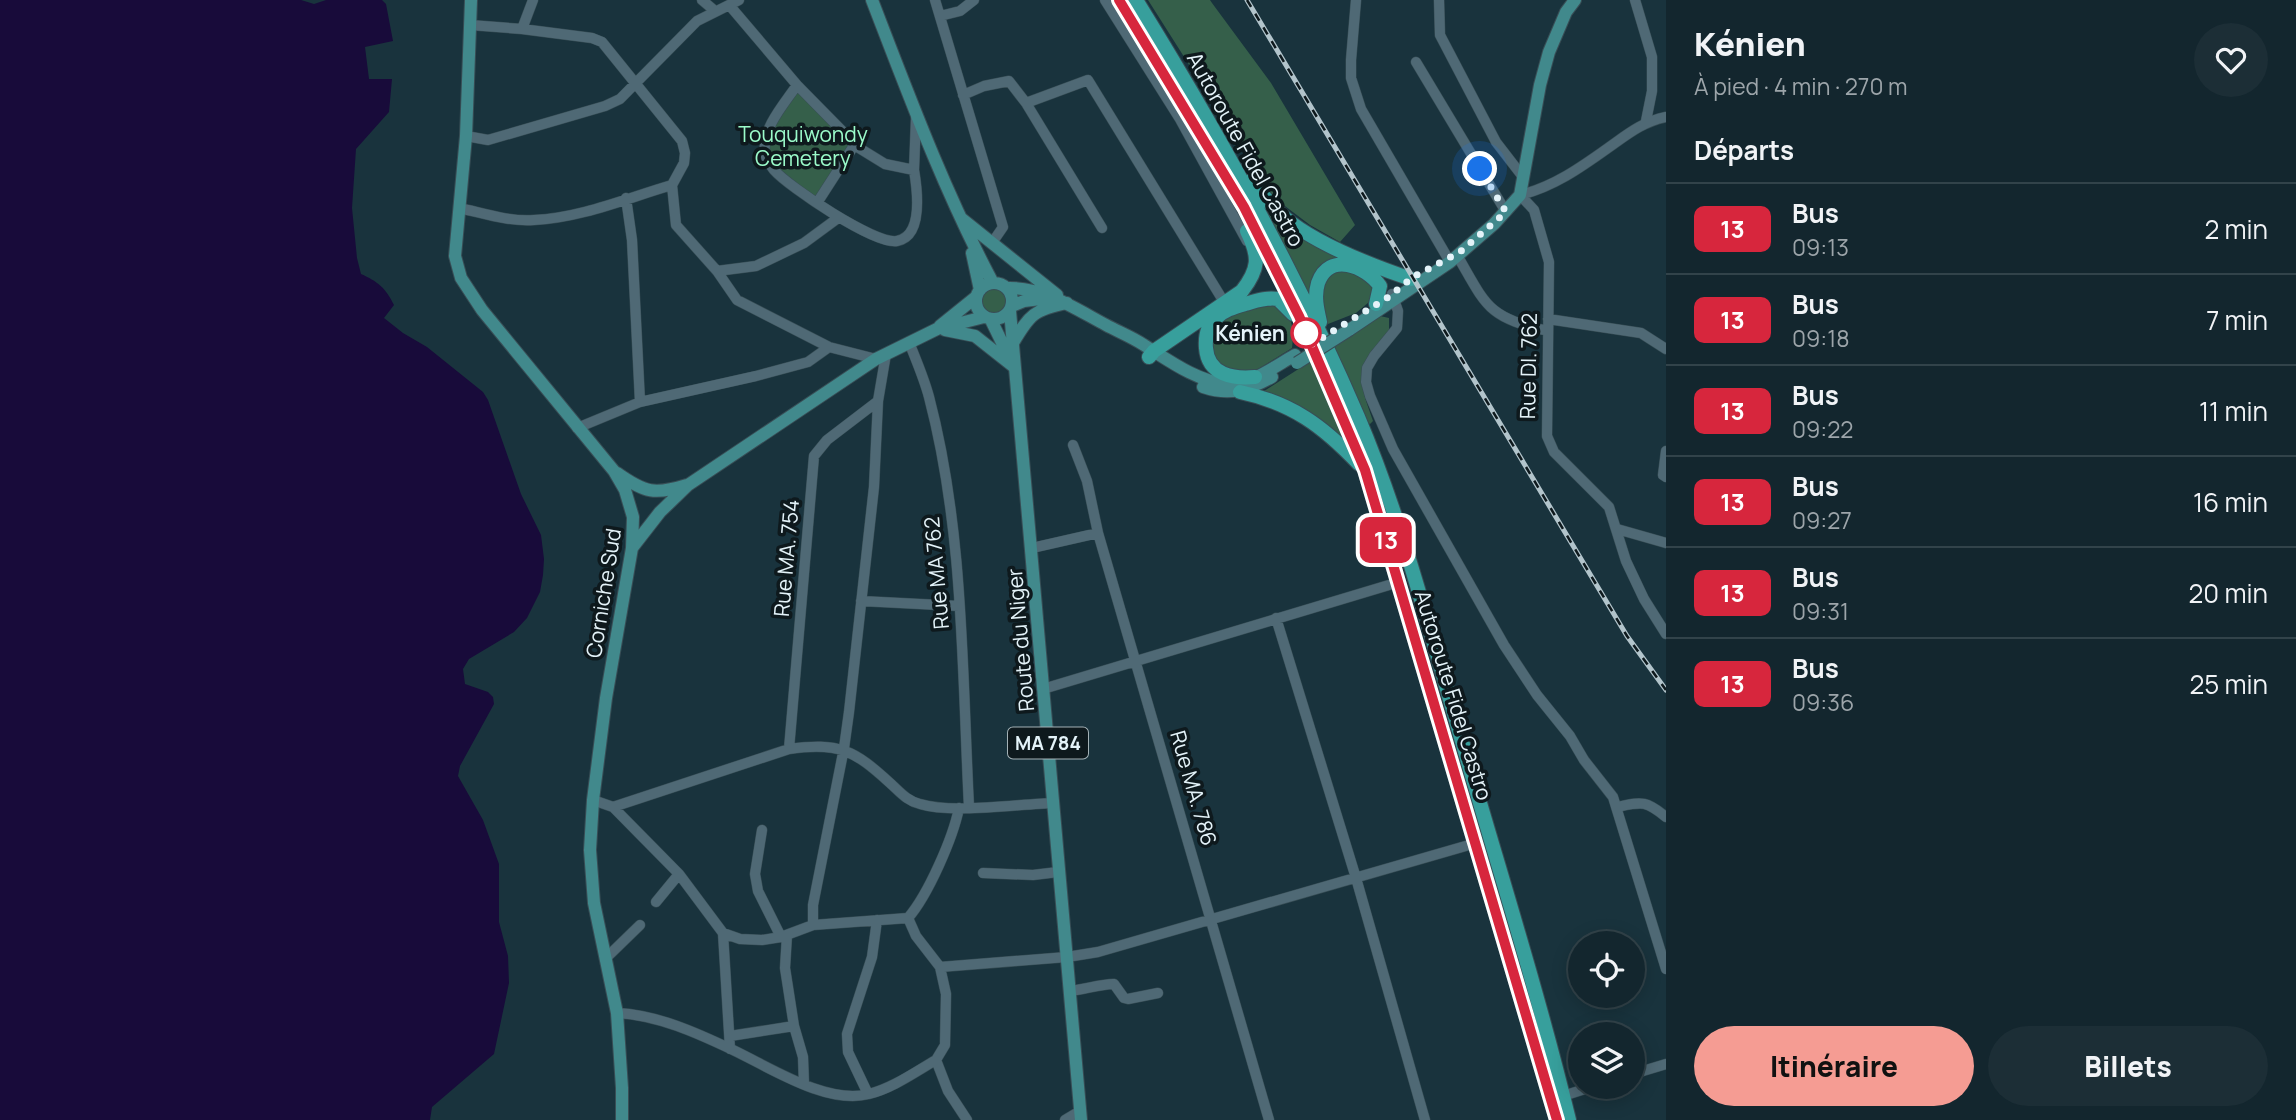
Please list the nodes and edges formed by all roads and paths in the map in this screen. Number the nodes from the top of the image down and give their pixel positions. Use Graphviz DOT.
graph roads {
  1 [pos="471,0"];
  2 [pos="533,0"];
  3 [pos="702,0"];
  4 [pos="872,0"];
  5 [pos="935,0"];
  6 [pos="974,0"];
  7 [pos="1105,0"];
  8 [pos="1119,0"];
  9 [pos="1136,0"];
  10 [pos="1356,0"];
  11 [pos="1439,0"];
  12 [pos="1575,0"];
  13 [pos="1635,0"];
  14 [pos="735,3"];
  15 [pos="715,11"];
  16 [pos="940,16"];
  17 [pos="470,25"];
  18 [pos="523,29"];
  19 [pos="1416,62"];
  20 [pos="635,85"];
  21 [pos="797,85"];
  22 [pos="963,95"];
  23 [pos="1026,103"];
  24 [pos="916,114"];
  25 [pos="1666,117"];
  26 [pos="1646,121"];
  27 [pos="466,136"];
  28 [pos="855,144"];
  29 [pos="1230,155"];
  30 [pos="1212,158"];
  31 [pos="914,170"];
  32 [pos="1523,177"];
  33 [pos="672,185"];
  34 [pos="1520,195"];
  35 [pos="626,198"];
  36 [pos="817,203"];
  37 [pos="458,208"];
  38 [pos="1506,212"];
  39 [pos="838,218"];
  40 [pos="961,219"];
  41 [pos="1102,228"];
  42 [pos="969,239"];
  43 [pos="992,243"];
  44 [pos="1454,257"];
  45 [pos="1368,262"];
  46 [pos="716,271"];
  47 [pos="1256,272"];
  48 [pos="1411,279"];
  49 [pos="993,283"];
  50 [pos="1007,288"];
  51 [pos="978,293"];
  52 [pos="1387,297"];
  53 [pos="1054,298"];
  54 [pos="1224,302"];
  55 [pos="1068,303"];
  56 [pos="1011,308"];
  57 [pos="988,318"];
  58 [pos="1548,319"];
  59 [pos="937,329"];
  60 [pos="1305,330"];
  61 [pos="1548,331"];
  62 [pos="909,342"];
  63 [pos="1013,344"];
  64 [pos="829,347"];
  65 [pos="1666,349"];
  66 [pos="1328,350"];
  67 [pos="1151,354"];
  68 [pos="881,356"];
  69 [pos="1296,359"];
  70 [pos="1013,366"];
  71 [pos="1255,377"];
  72 [pos="1240,391"];
  73 [pos="878,401"];
  74 [pos="640,402"];
  75 [pos="577,428"];
  76 [pos="1073,444"];
  77 [pos="1666,451"];
  78 [pos="1365,470"];
  79 [pos="614,471"];
  80 [pos="1665,476"];
  81 [pos="688,485"];
  82 [pos="1617,529"];
  83 [pos="1098,533"];
  84 [pos="1666,543"];
  85 [pos="632,548"];
  86 [pos="1032,548"];
  87 [pos="1399,582"];
  88 [pos="862,601"];
  89 [pos="959,606"];
  90 [pos="1276,618"];
  91 [pos="1666,634"];
  92 [pos="1137,660"];
  93 [pos="1043,689"];
  94 [pos="844,748"];
  95 [pos="789,749"];
  96 [pos="593,800"];
  97 [pos="1054,803"];
  98 [pos="613,807"];
  99 [pos="964,807"];
  100 [pos="1617,807"];
  101 [pos="1666,817"];
  102 [pos="762,830"];
  103 [pos="1476,843"];
  104 [pos="1058,872"];
  105 [pos="983,873"];
  106 [pos="679,874"];
  107 [pos="1356,878"];
  108 [pos="656,902"];
  109 [pos="908,918"];
  110 [pos="877,920"];
  111 [pos="1210,920"];
  112 [pos="640,925"];
  113 [pos="813,925"];
  114 [pos="723,933"];
  115 [pos="784,936"];
  116 [pos="1067,957"];
  117 [pos="605,959"];
  118 [pos="940,967"];
  119 [pos="1666,970"];
  120 [pos="1069,991"];
  121 [pos="1157,993"];
  122 [pos="617,1013"];
  123 [pos="794,1026"];
  124 [pos="730,1036"];
  125 [pos="730,1049"];
  126 [pos="936,1060"];
  127 [pos="1666,1063"];
  128 [pos="1645,1070"];
  129 [pos="804,1084"];
  130 [pos="868,1094"];
  131 [pos="1568,1094"];
  132 [pos="1563,1096"];
  133 [pos="1081,1115"];
  134 [pos="622,1120"];
  135 [pos="967,1120"];
  136 [pos="1065,1120"];
  137 [pos="1269,1120"];
  138 [pos="1425,1120"];
  139 [pos="1557,1120"];
  140 [pos="1569,1120"];
  1 -- 17 [label="main road, Corniche Sud"];
  2 -- 18 [label="street"];
  3 -- 15 [label="street"];
  4 -- 24 [label="main road"];
  5 -- 16 [label="street"];
  6 -- 16 [label="street"];
  7 -- 47 [label="street"];
  8 -- 30 [label="highway, Autoroute Fidel Castro"];
  9 -- 29 [label="highway, Autoroute Fidel Castro"];
  10 -- 44 [label="street"];
  11 -- 32 [label="street"];
  12 -- 32 [label="main road"];
  13 -- 26 [label="street"];
  14 -- 15 [label="street"];
  14 -- 21 [label="street"];
  15 -- 20 [label="street"];
  16 -- 22 [label="street"];
  17 -- 18 [label="street"];
  17 -- 27 [label="main road, Corniche Sud"];
  18 -- 20 [label="street"];
  19 -- 38 [label="street"];
  20 -- 27 [label="street"];
  20 -- 33 [label="street"];
  21 -- 28 [label="street"];
  21 -- 36 [label="street"];
  22 -- 23 [label="street"];
  22 -- 43 [label="street"];
  23 -- 41 [label="street"];
  23 -- 54 [label="street"];
  24 -- 31 [label="street"];
  24 -- 40 [label="main road"];
  25 -- 26 [label="street"];
  26 -- 34 [label="street"];
  27 -- 37 [label="main road, Corniche Sud"];
  28 -- 31 [label="street"];
  28 -- 36 [label="street"];
  29 -- 45 [label="highway"];
  29 -- 66 [label="highway, Autoroute Fidel Castro"];
  30 -- 47 [label="highway"];
  30 -- 60 [label="highway, Autoroute Fidel Castro"];
  31 -- 39 [label="street"];
  32 -- 34 [label="main road"];
  33 -- 35 [label="street"];
  33 -- 46 [label="street"];
  34 -- 38 [label="main road"];
  34 -- 58 [label="street, Rue DI. 762"];
  35 -- 37 [label="street"];
  35 -- 74 [label="street"];
  36 -- 39 [label="street"];
  37 -- 75 [label="main road, Corniche Sud"];
  38 -- 44 [label="main road"];
  39 -- 46 [label="street"];
  40 -- 42 [label="main road"];
  40 -- 43 [label="main road"];
  42 -- 49 [label="main road"];
  42 -- 51 [label="main road"];
  43 -- 55 [label="main road"];
  44 -- 48 [label="main road"];
  44 -- 52 [label="main road"];
  44 -- 61 [label="street"];
  45 -- 48 [label="highway"];
  45 -- 52 [label="highway"];
  46 -- 64 [label="street"];
  47 -- 54 [label="highway"];
  48 -- 52 [label="main road"];
  49 -- 50 [label="main road"];
  49 -- 51 [label="main road"];
  50 -- 53 [label="main road"];
  50 -- 56 [label="main road"];
  51 -- 57 [label="main road"];
  51 -- 59 [label="main road"];
  52 -- 66 [label="highway"];
  52 -- 69 [label="main road, bridge"];
  52 -- 100 [label="street"];
  53 -- 55 [label="main road"];
  53 -- 56 [label="main road"];
  54 -- 67 [label="highway"];
  55 -- 63 [label="main road"];
  55 -- 67 [label="main road"];
  56 -- 57 [label="main road"];
  56 -- 63 [label="main road, Route du Niger"];
  57 -- 59 [label="main road"];
  57 -- 70 [label="main road, Route du Niger"];
  58 -- 61 [label="street, Rue DI. 762"];
  58 -- 65 [label="street"];
  59 -- 62 [label="main road"];
  59 -- 70 [label="main road"];
  60 -- 71 [label="highway"];
  60 -- 78 [label="highway, Autoroute Fidel Castro"];
  61 -- 82 [label="street, Rue DI. 762"];
  62 -- 68 [label="main road"];
  62 -- 89 [label="street, Rue MA 762"];
  63 -- 70 [label="main road, Route du Niger"];
  64 -- 68 [label="street"];
  64 -- 74 [label="street"];
  66 -- 132 [label="highway, Autoroute Fidel Castro"];
  67 -- 71 [label="main road"];
  67 -- 72 [label="main road"];
  68 -- 73 [label="street"];
  68 -- 81 [label="main road"];
  69 -- 71 [label="main road"];
  69 -- 72 [label="main road"];
  70 -- 86 [label="main road, Route du Niger / MA 784"];
  72 -- 78 [label="highway"];
  73 -- 88 [label="street"];
  73 -- 95 [label="street, Rue MA. 754"];
  74 -- 75 [label="street"];
  75 -- 79 [label="main road, Corniche Sud"];
  76 -- 83 [label="street, Rue MA. 786"];
  77 -- 80 [label="street"];
  78 -- 87 [label="highway, Autoroute Fidel Castro"];
  79 -- 81 [label="main road"];
  79 -- 85 [label="main road, Corniche Sud"];
  81 -- 85 [label="main road"];
  82 -- 84 [label="street"];
  82 -- 91 [label="street, Rue DI. 762"];
  83 -- 86 [label="street"];
  83 -- 92 [label="street, Rue MA. 786"];
  85 -- 96 [label="main road, Corniche Sud"];
  86 -- 93 [label="main road, Route du Niger / MA 784"];
  87 -- 90 [label="street"];
  87 -- 103 [label="highway, Autoroute Fidel Castro"];
  88 -- 89 [label="street"];
  88 -- 94 [label="street"];
  89 -- 99 [label="street, Rue MA 762"];
  90 -- 92 [label="street"];
  90 -- 107 [label="street"];
  92 -- 93 [label="street"];
  92 -- 111 [label="street, Rue MA. 786"];
  93 -- 97 [label="main road, Route du Niger / MA 784"];
  94 -- 95 [label="street"];
  94 -- 99 [label="street"];
  94 -- 113 [label="street"];
  95 -- 98 [label="street"];
  96 -- 98 [label="street"];
  96 -- 117 [label="main road, Corniche Sud"];
  97 -- 99 [label="street"];
  97 -- 104 [label="main road, Route du Niger / MA 784"];
  98 -- 106 [label="street"];
  99 -- 109 [label="street, Rue MA 762"];
  100 -- 101 [label="street"];
  100 -- 119 [label="street"];
  102 -- 115 [label="street"];
  103 -- 107 [label="street"];
  103 -- 139 [label="highway, Autoroute Fidel Castro"];
  104 -- 105 [label="street"];
  104 -- 116 [label="main road, Route du Niger / MA 784"];
  106 -- 108 [label="street"];
  106 -- 114 [label="street"];
  107 -- 111 [label="street"];
  107 -- 138 [label="street"];
  109 -- 110 [label="street"];
  109 -- 118 [label="street"];
  110 -- 113 [label="street"];
  110 -- 130 [label="street"];
  111 -- 116 [label="street"];
  111 -- 137 [label="street, Rue MA. 786"];
  112 -- 117 [label="street"];
  113 -- 115 [label="street"];
  114 -- 115 [label="street"];
  114 -- 124 [label="street"];
  115 -- 123 [label="street"];
  116 -- 118 [label="street"];
  116 -- 120 [label="main road, Route du Niger / MA 784"];
  117 -- 122 [label="main road, Corniche Sud"];
  118 -- 126 [label="street"];
  120 -- 121 [label="street"];
  120 -- 133 [label="main road, Route du Niger / MA 784"];
  122 -- 125 [label="street"];
  122 -- 134 [label="main road, Corniche Sud"];
  123 -- 124 [label="street"];
  123 -- 129 [label="street"];
  124 -- 125 [label="street"];
  125 -- 129 [label="street"];
  126 -- 130 [label="street"];
  126 -- 135 [label="street"];
  127 -- 128 [label="street"];
  129 -- 130 [label="street"];
  131 -- 132 [label="street"];
  132 -- 140 [label="highway, Autoroute Fidel Castro"];
  133 -- 136 [label="street"];
}
